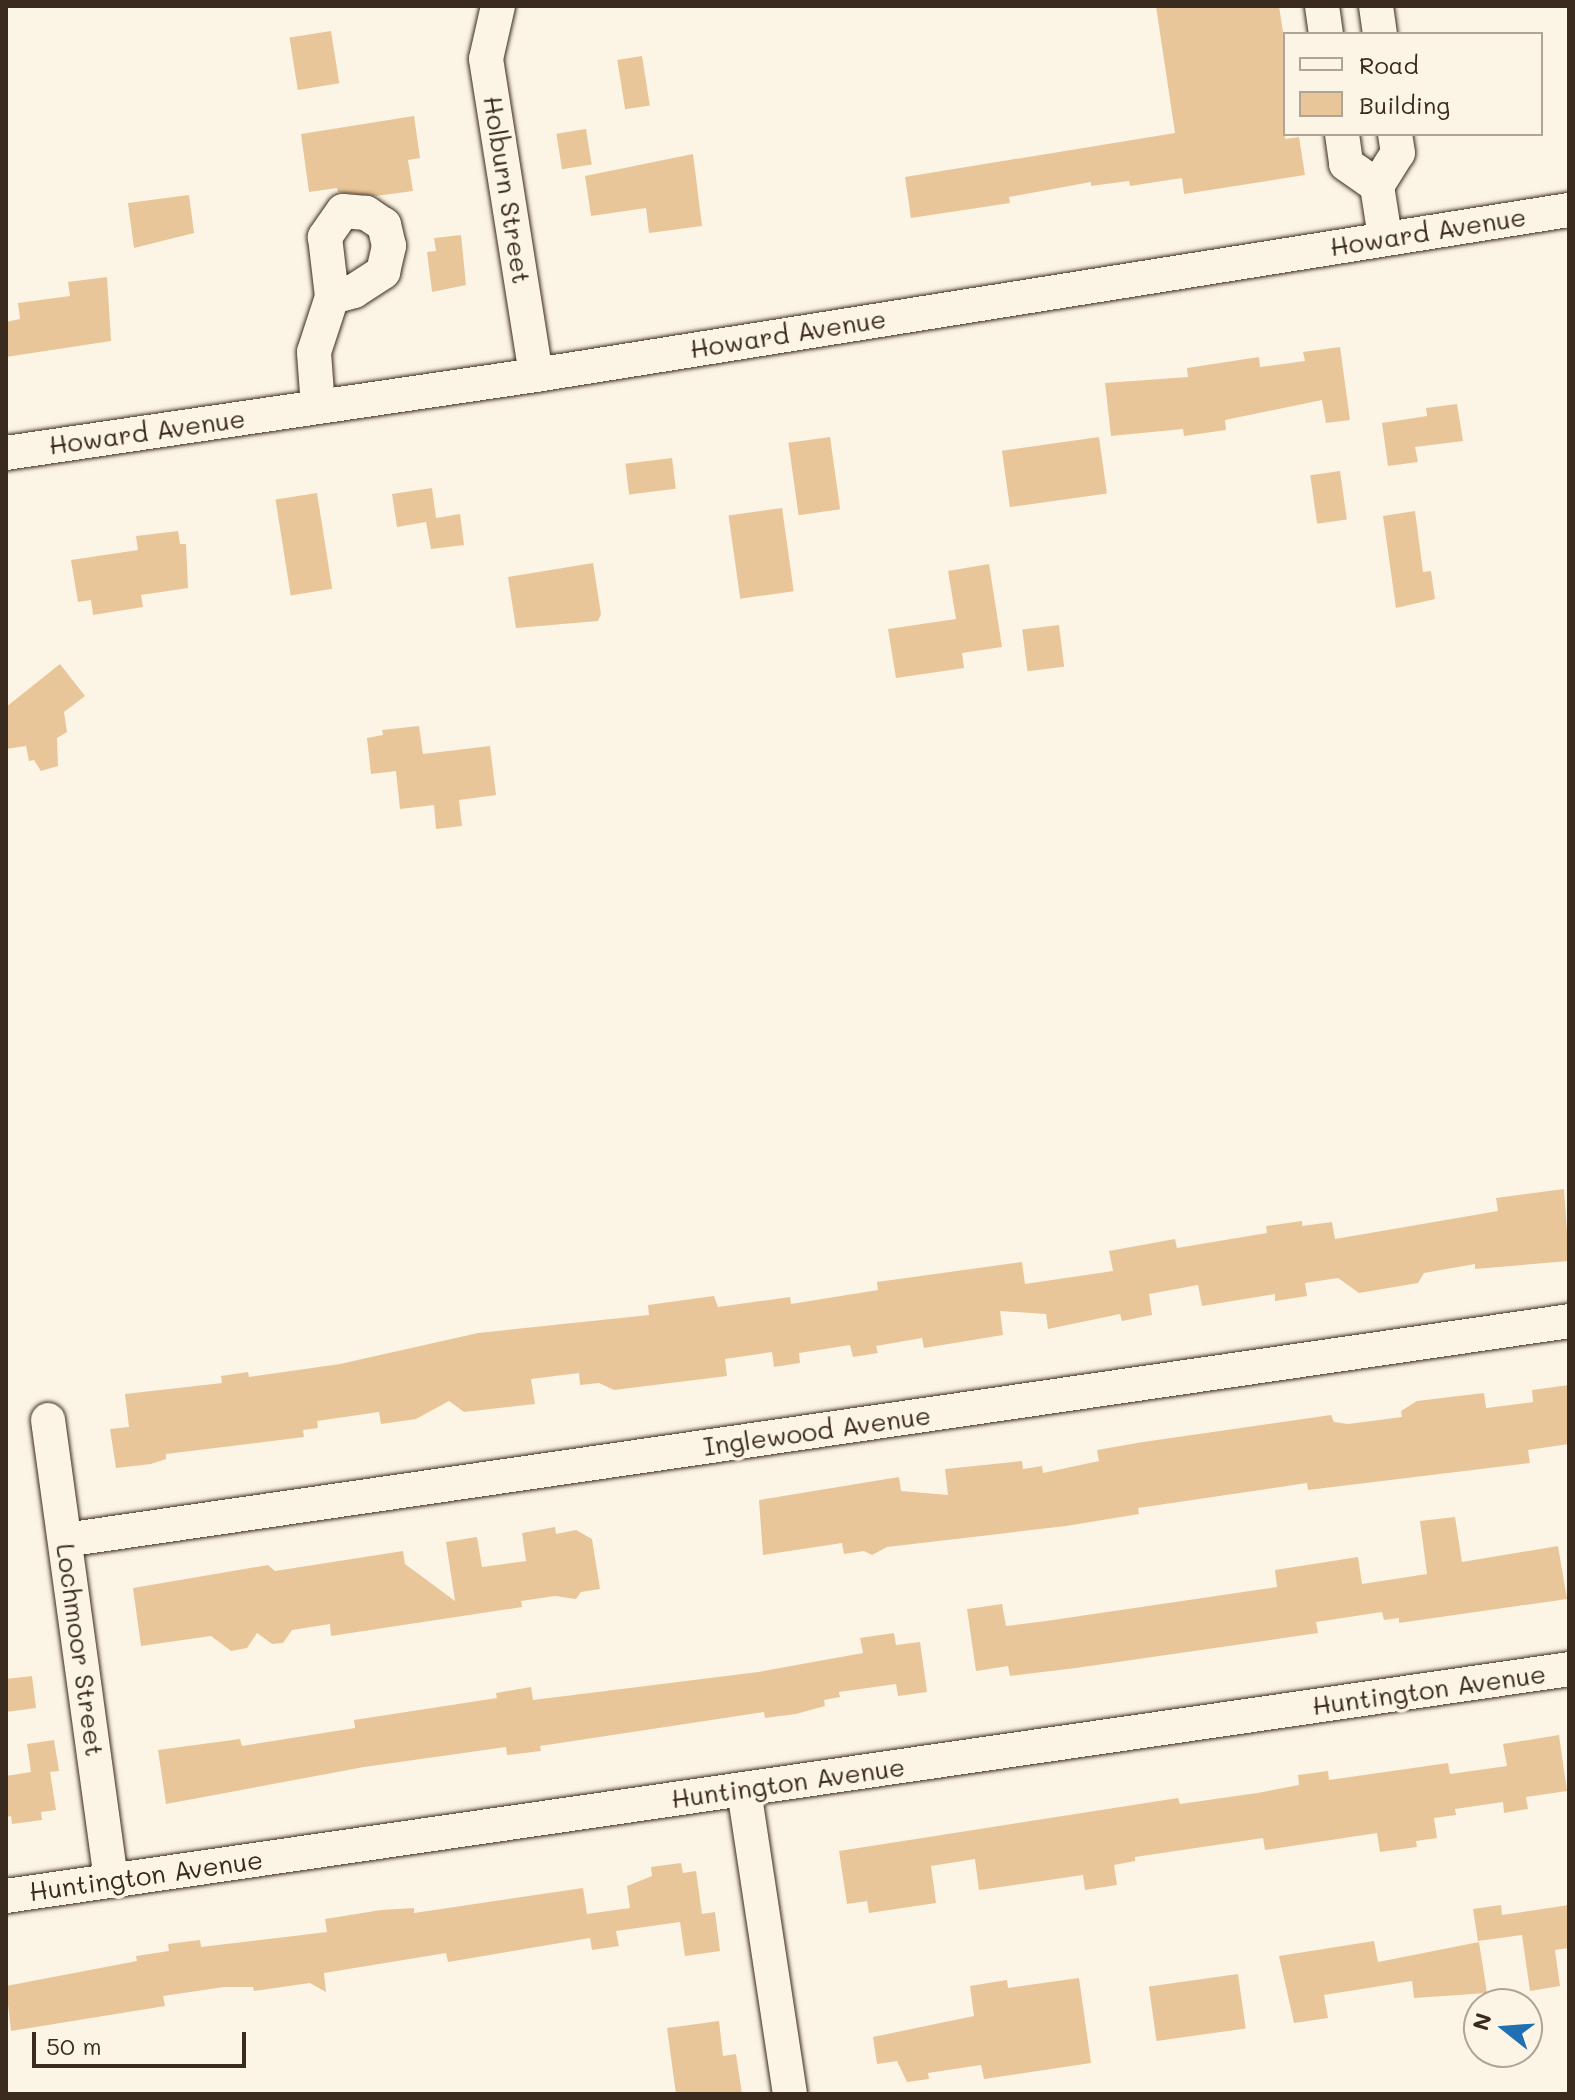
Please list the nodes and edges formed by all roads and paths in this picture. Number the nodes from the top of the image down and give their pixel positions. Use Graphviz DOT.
graph roads {
  1 [pos="498,6"];
  2 [pos="1322,6"];
  3 [pos="1376,6"];
  4 [pos="1326,32"];
  5 [pos="1380,32"];
  6 [pos="1342,136"];
  7 [pos="1395,136"];
  8 [pos="1377,186"];
  9 [pos="1569,210"];
  10 [pos="1385,237"];
  11 [pos="332,297"];
  12 [pos="536,375"];
  13 [pos="318,407"];
  14 [pos="6,453"];
  15 [pos="1569,1321"];
  16 [pos="48,1420"];
  17 [pos="65,1540"];
  18 [pos="1569,1669"];
  19 [pos="744,1790"];
  20 [pos="111,1881"];
  21 [pos="6,1896"];
  22 [pos="790,2094"];
  1 -- 12 [label="street, Holburn Street"];
  2 -- 4 [label="street"];
  3 -- 5 [label="street"];
  6 -- 8 [label="street"];
  7 -- 8 [label="street"];
  8 -- 10 [label="street"];
  9 -- 10 [label="street, Howard Avenue"];
  10 -- 12 [label="street, Howard Avenue"];
  11 -- 13 [label="street"];
  12 -- 13 [label="street, Howard Avenue"];
  13 -- 14 [label="street, Howard Avenue"];
  15 -- 17 [label="street, Inglewood Avenue"];
  16 -- 17 [label="street, Lochmoor Street"];
  17 -- 20 [label="street, Lochmoor Street"];
  18 -- 19 [label="street, Huntington Avenue"];
  19 -- 20 [label="street, Huntington Avenue"];
  19 -- 22 [label="street"];
  20 -- 21 [label="street, Huntington Avenue"];
}
